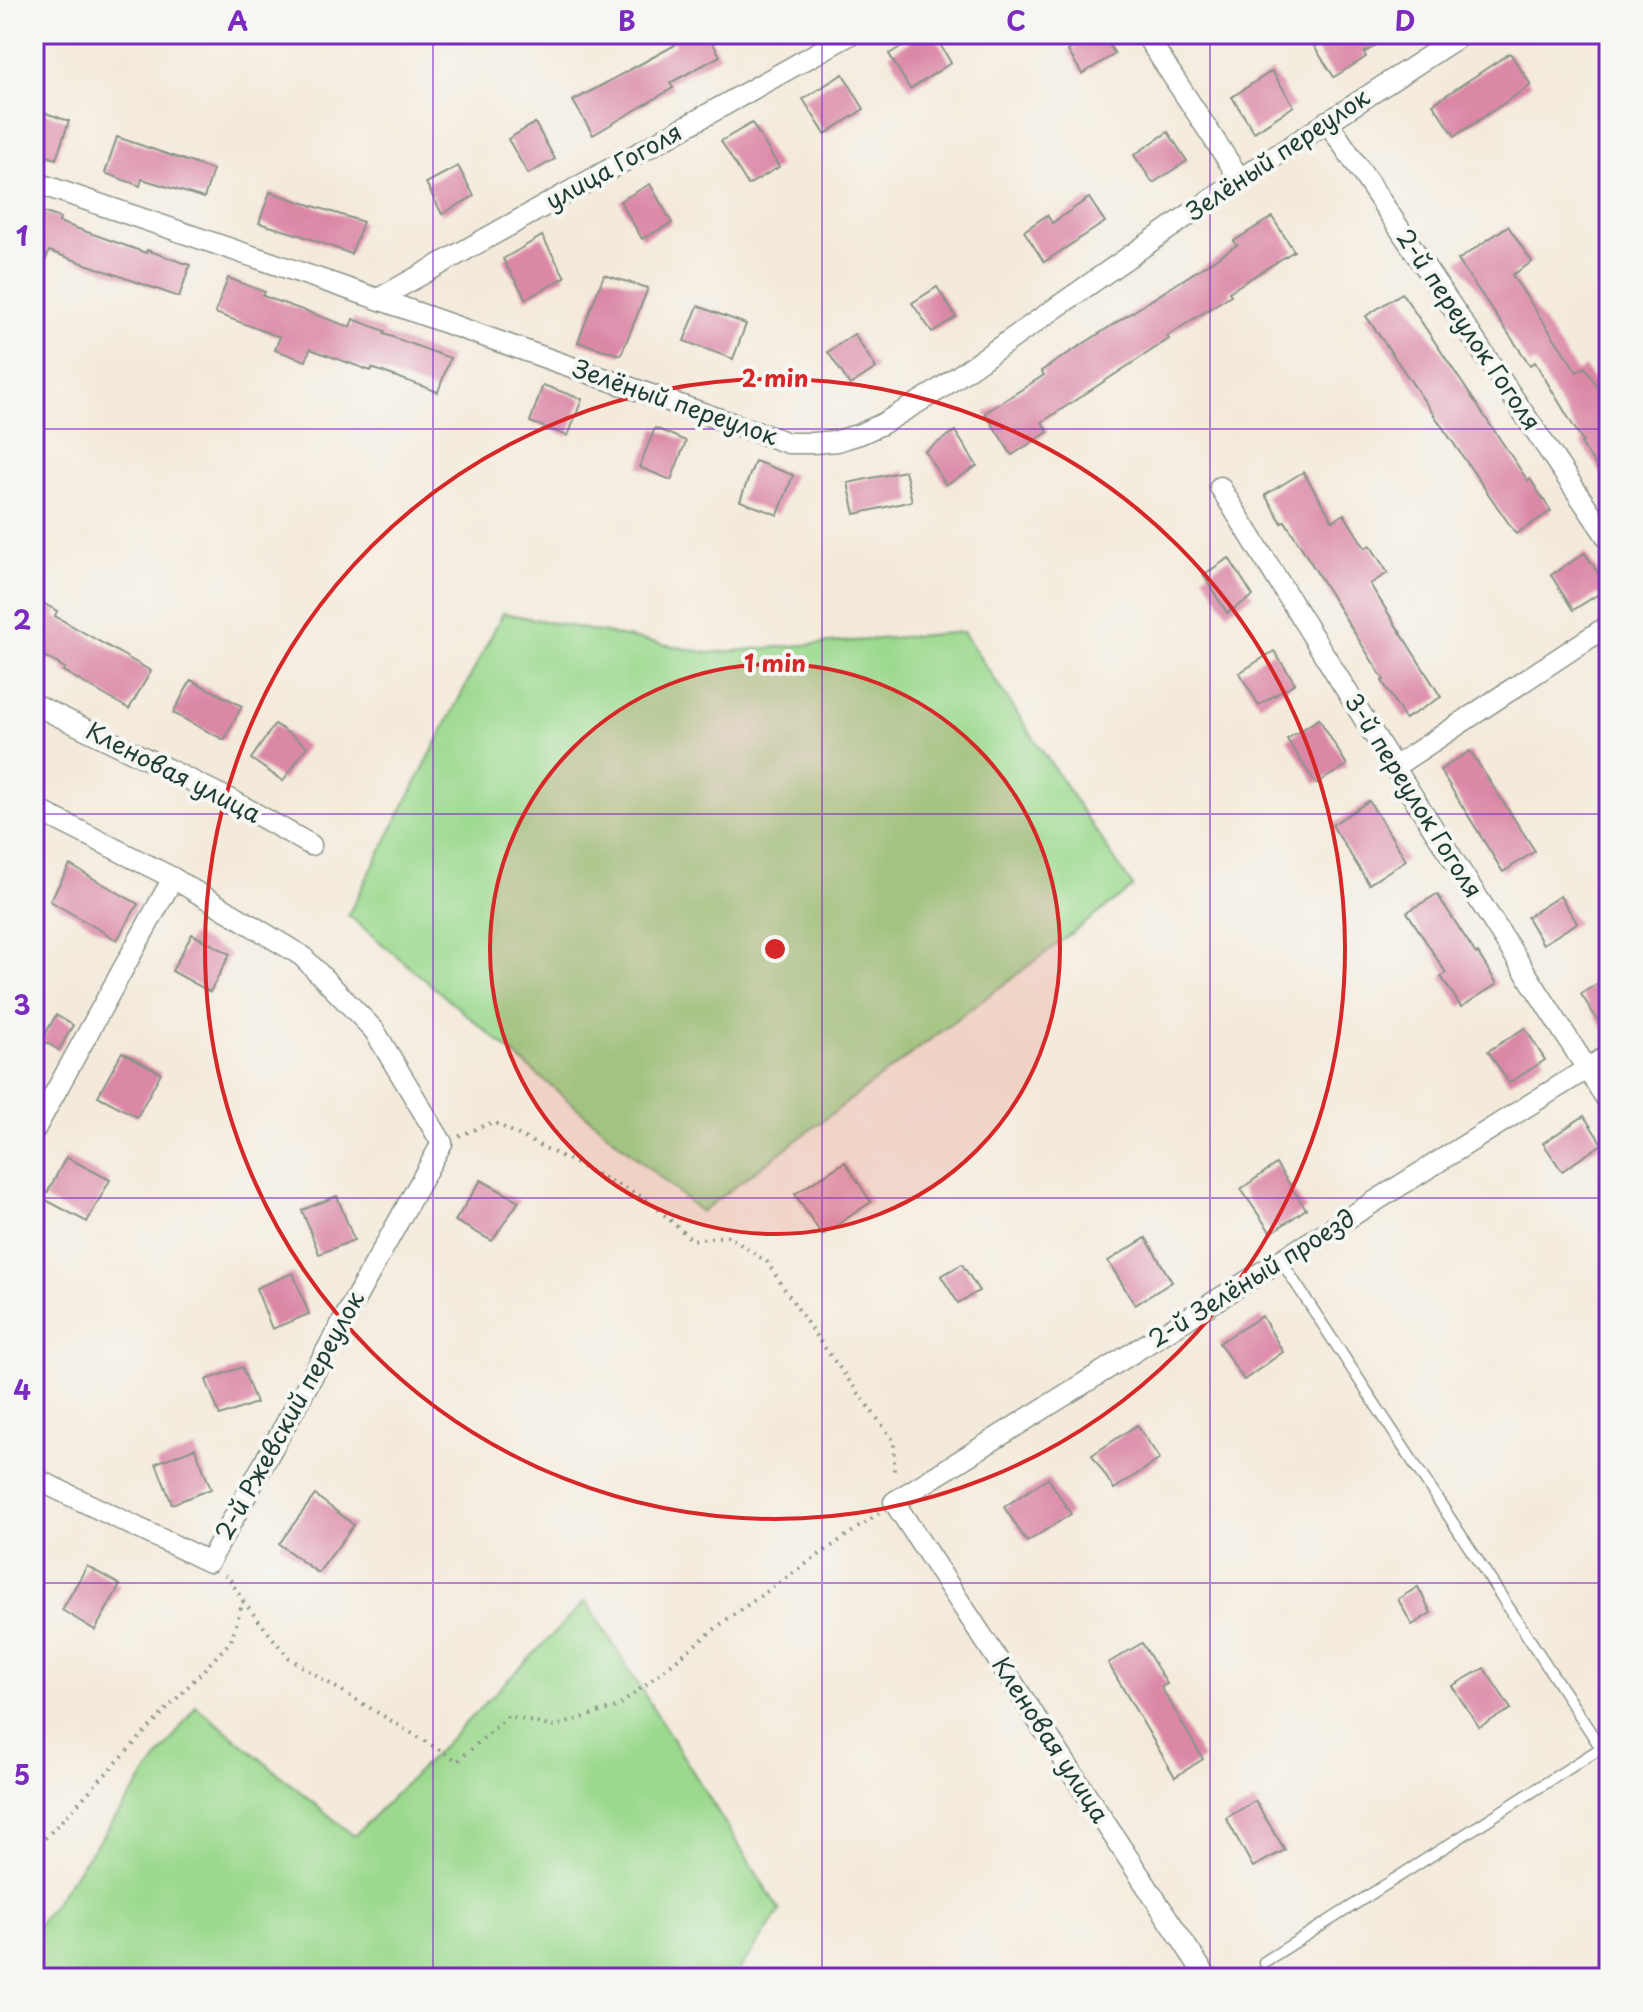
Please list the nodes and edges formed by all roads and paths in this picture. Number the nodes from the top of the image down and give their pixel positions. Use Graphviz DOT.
graph roads {
  1 [pos="851,34"];
  2 [pos="1145,34"];
  3 [pos="1463,34"];
  4 [pos="1327,121"];
  5 [pos="1240,179"];
  6 [pos="34,182"];
  7 [pos="378,299"];
  8 [pos="1220,487"];
  9 [pos="1609,540"];
  10 [pos="1609,625"];
  11 [pos="34,704"];
  12 [pos="1394,767"];
  13 [pos="34,808"];
  14 [pos="311,845"];
  15 [pos="173,878"];
  16 [pos="1609,1055"];
  17 [pos="1587,1070"];
  18 [pos="1609,1103"];
  19 [pos="34,1131"];
  20 [pos="442,1143"];
  21 [pos="1281,1261"];
  22 [pos="34,1478"];
  23 [pos="894,1502"];
  24 [pos="209,1562"];
  25 [pos="243,1601"];
  26 [pos="34,1850"];
  27 [pos="1264,1962"];
  28 [pos="1207,1978"];
  1 -- 7 [label="street, улица Гоголя"];
  2 -- 5 [label="street"];
  3 -- 4 [label="street, Зелёный переулок"];
  4 -- 5 [label="street, Зелёный переулок"];
  4 -- 9 [label="street, 2-й переулок Гоголя"];
  5 -- 7 [label="street, Зелёный переулок"];
  6 -- 7 [label="street, Зелёный переулок"];
  8 -- 12 [label="street, 3-й переулок Гоголя"];
  10 -- 12 [label="street"];
  11 -- 14 [label="street, Кленовая улица"];
  12 -- 17 [label="street, 3-й переулок Гоголя"];
  13 -- 15 [label="street"];
  15 -- 19 [label="street"];
  15 -- 20 [label="street"];
  16 -- 17 [label="street, 2-й Зелёный проезд"];
  17 -- 18 [label="street, 3-й переулок Гоголя"];
  17 -- 21 [label="street, 2-й Зелёный проезд"];
  20 -- 23 [label="path"];
  20 -- 24 [label="street, 2-й Ржевский переулок"];
  21 -- 23 [label="street, 2-й Зелёный проезд"];
  21 -- 27 [label="lane"];
  22 -- 24 [label="street, 2-й Ржевский переулок"];
  23 -- 25 [label="path"];
  23 -- 28 [label="street, Кленовая улица"];
  24 -- 25 [label="path"];
  25 -- 26 [label="path"];
}
